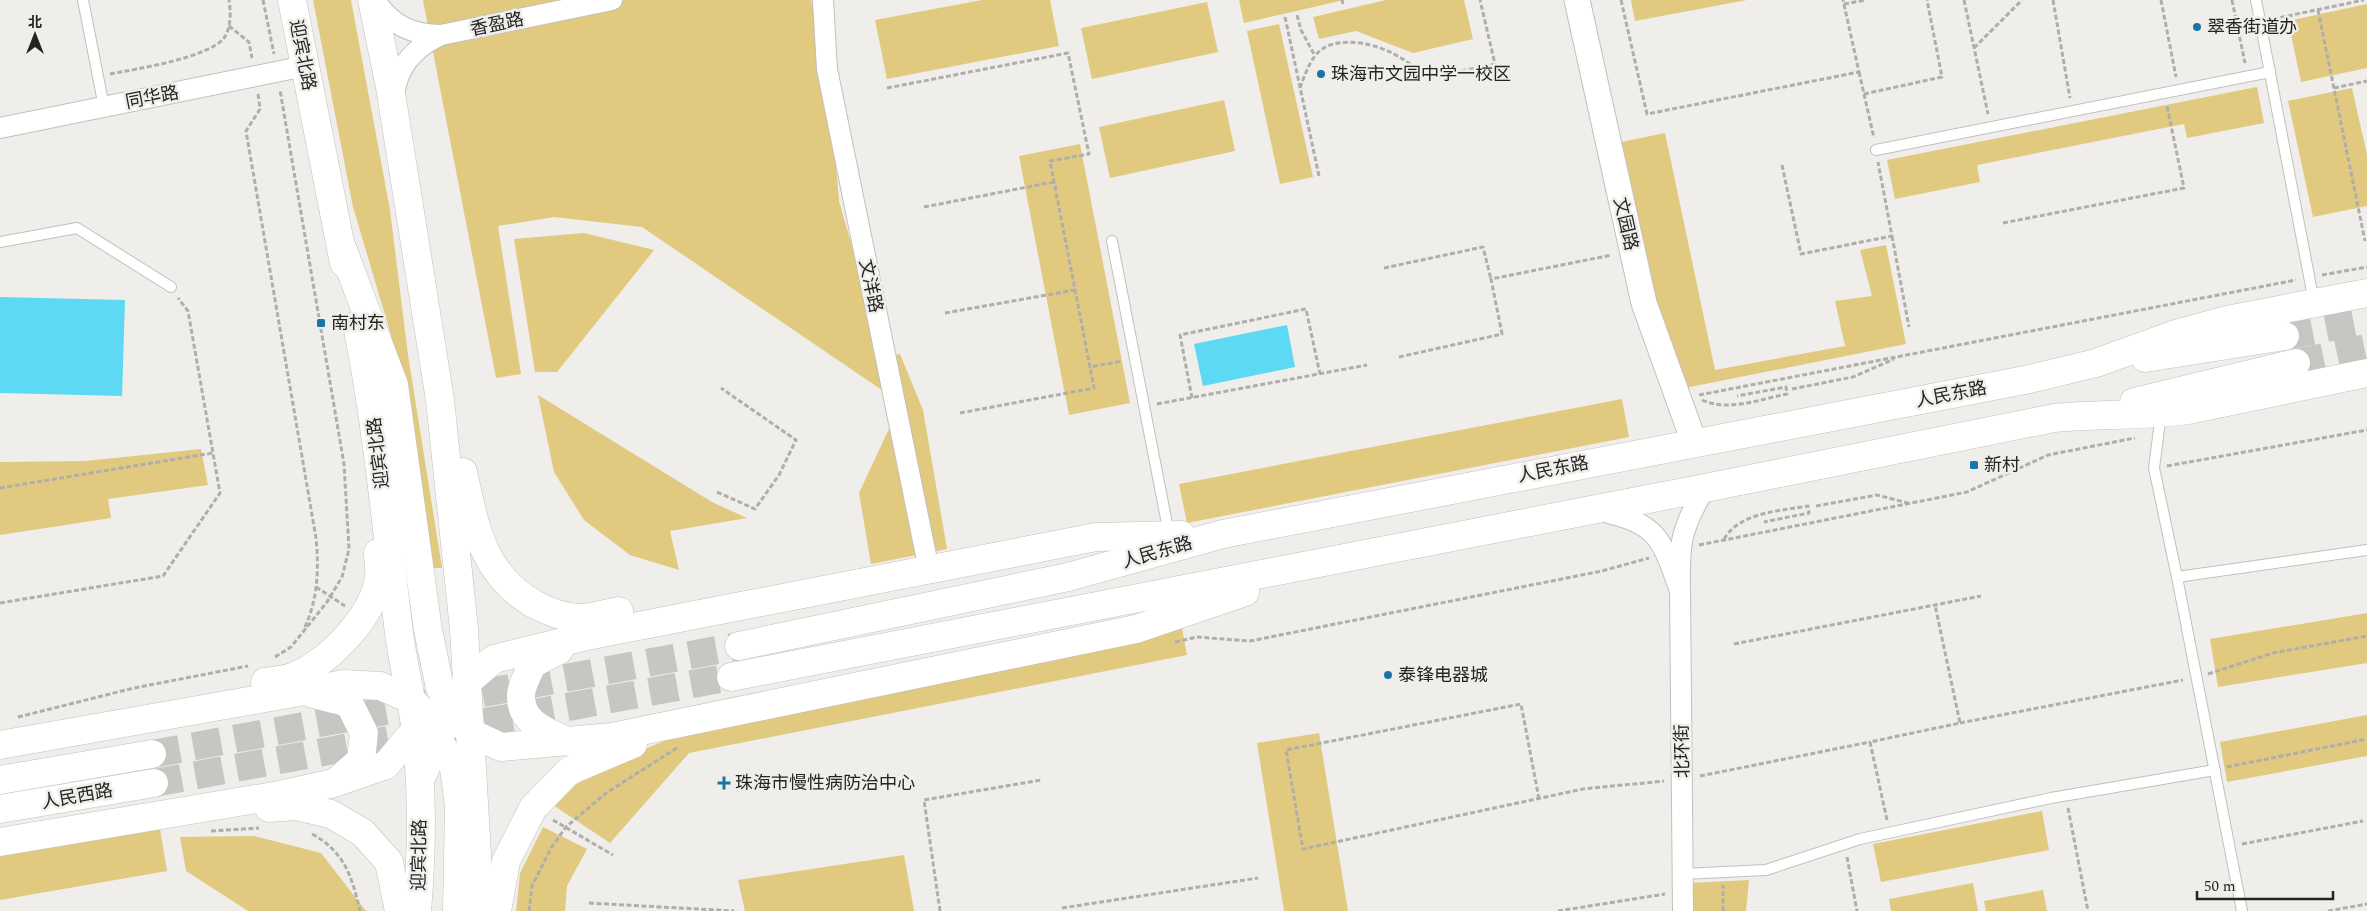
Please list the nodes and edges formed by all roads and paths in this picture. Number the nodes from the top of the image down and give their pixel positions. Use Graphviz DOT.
graph roads {
  1 [pos="82,0"];
  2 [pos="229,0"];
  3 [pos="263,0"];
  4 [pos="292,0"];
  5 [pos="373,0"];
  6 [pos="612,0"];
  7 [pos="823,0"];
  8 [pos="1480,0"];
  9 [pos="1576,0"];
  10 [pos="1621,0"];
  11 [pos="1866,0"];
  12 [pos="1927,0"];
  13 [pos="1964,0"];
  14 [pos="2022,0"];
  15 [pos="2053,0"];
  16 [pos="2161,0"];
  17 [pos="2232,0"];
  18 [pos="2256,0"];
  19 [pos="2364,0"];
  20 [pos="1843,2"];
  21 [pos="2318,10"];
  22 [pos="1297,14"];
  23 [pos="1285,17"];
  24 [pos="2260,21"];
  25 [pos="229,26"];
  26 [pos="441,35"];
  27 [pos="1974,48"];
  28 [pos="1314,56"];
  29 [pos="305,66"];
  30 [pos="277,72"];
  31 [pos="1859,72"];
  32 [pos="2270,72"];
  33 [pos="255,76"];
  34 [pos="2247,76"];
  35 [pos="98,77"];
  36 [pos="2367,82"];
  37 [pos="887,88"];
  38 [pos="1300,88"];
  39 [pos="2334,88"];
  40 [pos="2179,90"];
  41 [pos="2164,93"];
  42 [pos="1864,94"];
  43 [pos="104,107"];
  44 [pos="2073,111"];
  45 [pos="394,112"];
  46 [pos="1990,127"];
  47 [pos="0,128"];
  48 [pos="1876,150"];
  49 [pos="1782,165"];
  50 [pos="1319,176"];
  51 [pos="1054,182"];
  52 [pos="924,206"];
  53 [pos="2003,223"];
  54 [pos="1892,236"];
  55 [pos="1112,241"];
  56 [pos="2365,241"];
  57 [pos="0,242"];
  58 [pos="341,245"];
  59 [pos="1632,251"];
  60 [pos="417,254"];
  61 [pos="2367,267"];
  62 [pos="1384,268"];
  63 [pos="1491,279"];
  64 [pos="171,286"];
  65 [pos="1075,290"];
  66 [pos="2312,290"];
  67 [pos="2367,292"];
  68 [pos="945,312"];
  69 [pos="1909,327"];
  70 [pos="2285,336"];
  71 [pos="1901,356"];
  72 [pos="1398,357"];
  73 [pos="1135,358"];
  74 [pos="2296,363"];
  75 [pos="1367,365"];
  76 [pos="1090,367"];
  77 [pos="2065,371"];
  78 [pos="2367,373"];
  79 [pos="1320,374"];
  80 [pos="721,388"];
  81 [pos="1792,389"];
  82 [pos="371,394"];
  83 [pos="1737,396"];
  84 [pos="1192,398"];
  85 [pos="1145,407"];
  86 [pos="960,413"];
  87 [pos="2054,418"];
  88 [pos="2159,424"];
  89 [pos="2367,430"];
  90 [pos="1694,442"];
  91 [pos="213,453"];
  92 [pos="2154,468"];
  93 [pos="0,488"];
  94 [pos="1705,488"];
  95 [pos="717,492"];
  96 [pos="1909,503"];
  97 [pos="1816,506"];
  98 [pos="1593,510"];
  99 [pos="1764,522"];
  100 [pos="1223,534"];
  101 [pos="1169,535"];
  102 [pos="1724,540"];
  103 [pos="2367,550"];
  104 [pos="1673,551"];
  105 [pos="1336,560"];
  106 [pos="929,570"];
  107 [pos="2177,577"];
  108 [pos="316,587"];
  109 [pos="813,593"];
  110 [pos="331,596"];
  111 [pos="1981,596"];
  112 [pos="0,603"];
  113 [pos="1936,605"];
  114 [pos="362,618"];
  115 [pos="464,629"];
  116 [pos="302,632"];
  117 [pos="587,636"];
  118 [pos="2367,636"];
  119 [pos="1168,643"];
  120 [pos="1734,644"];
  121 [pos="739,646"];
  122 [pos="270,659"];
  123 [pos="254,664"];
  124 [pos="730,678"];
  125 [pos="2197,678"];
  126 [pos="466,683"];
  127 [pos="306,692"];
  128 [pos="454,710"];
  129 [pos="721,715"];
  130 [pos="423,721"];
  131 [pos="1960,723"];
  132 [pos="9,735"];
  133 [pos="2367,739"];
  134 [pos="571,742"];
  135 [pos="1870,742"];
  136 [pos="685,747"];
  137 [pos="152,754"];
  138 [pos="2214,770"];
  139 [pos="0,780"];
  140 [pos="1041,780"];
  141 [pos="1682,780"];
  142 [pos="154,783"];
  143 [pos="334,783"];
  144 [pos="2066,796"];
  145 [pos="1539,799"];
  146 [pos="533,808"];
  147 [pos="0,809"];
  148 [pos="155,816"];
  149 [pos="2363,821"];
  150 [pos="566,827"];
  151 [pos="264,828"];
  152 [pos="306,831"];
  153 [pos="204,832"];
  154 [pos="1889,832"];
  155 [pos="0,842"];
  156 [pos="1845,844"];
  157 [pos="2230,846"];
  158 [pos="613,855"];
  159 [pos="1724,872"];
  160 [pos="1258,878"];
  161 [pos="1683,892"];
  162 [pos="589,903"];
  163 [pos="2367,904"];
  164 [pos="1062,908"];
  165 [pos="360,911"];
  166 [pos="399,911"];
  167 [pos="417,911"];
  168 [pos="457,911"];
  169 [pos="477,911"];
  170 [pos="497,911"];
  171 [pos="529,911"];
  172 [pos="734,911"];
  173 [pos="940,911"];
  174 [pos="1558,911"];
  175 [pos="1723,911"];
  176 [pos="1857,911"];
  177 [pos="2088,911"];
  178 [pos="2242,911"];
  179 [pos="2328,911"];
  1 -- 35 [label="lane"];
  2 -- 25 [label="path"];
  3 -- 30 [label="path"];
  4 -- 29 [label="main road, 迎宾北路"];
  5 -- 26 [label="street"];
  5 -- 45 [label="main road"];
  6 -- 26 [label="street, 香盈路"];
  7 -- 106 [label="street, 文洋路"];
  8 -- 28 [label="path"];
  9 -- 59 [label="street, 文园路"];
  10 -- 31 [label="path"];
  11 -- 20 [label="path"];
  12 -- 42 [label="path"];
  13 -- 27 [label="path"];
  14 -- 27 [label="path"];
  15 -- 44 [label="path"];
  16 -- 40 [label="path"];
  17 -- 34 [label="path"];
  18 -- 24 [label="lane"];
  19 -- 21 [label="path"];
  20 -- 31 [label="path"];
  21 -- 24 [label="path"];
  21 -- 39 [label="path"];
  22 -- 28 [label="path"];
  23 -- 38 [label="path"];
  24 -- 32 [label="lane"];
  25 -- 33 [label="path"];
  25 -- 35 [label="path"];
  26 -- 45 [label="street"];
  27 -- 46 [label="path"];
  28 -- 38 [label="path"];
  29 -- 30 [label="street, 同华路"];
  29 -- 58 [label="main road, 迎宾北路"];
  30 -- 33 [label="street, 同华路"];
  30 -- 110 [label="path"];
  31 -- 42 [label="path"];
  32 -- 34 [label="lane"];
  32 -- 66 [label="lane"];
  33 -- 43 [label="street, 同华路"];
  33 -- 108 [label="path"];
  34 -- 40 [label="lane"];
  35 -- 43 [label="lane"];
  36 -- 39 [label="path"];
  37 -- 51 [label="path"];
  38 -- 50 [label="path"];
  39 -- 56 [label="path"];
  40 -- 41 [label="lane"];
  41 -- 44 [label="lane"];
  41 -- 53 [label="path"];
  42 -- 48 [label="path"];
  43 -- 47 [label="street, 同华路"];
  44 -- 46 [label="lane"];
  45 -- 60 [label="main road"];
  46 -- 48 [label="lane"];
  48 -- 54 [label="path"];
  49 -- 54 [label="path"];
  51 -- 52 [label="path"];
  51 -- 65 [label="path"];
  54 -- 69 [label="path"];
  55 -- 73 [label="lane"];
  57 -- 64 [label="lane"];
  58 -- 82 [label="main road, 迎宾北路"];
  58 -- 128 [label="main road"];
  59 -- 63 [label="path"];
  59 -- 90 [label="street, 文园路"];
  60 -- 109 [label="main road"];
  60 -- 115 [label="main road"];
  61 -- 66 [label="path"];
  62 -- 63 [label="path"];
  63 -- 72 [label="path"];
  64 -- 91 [label="path"];
  65 -- 68 [label="path"];
  65 -- 76 [label="path"];
  66 -- 67 [label="main road, 人民东路"];
  66 -- 71 [label="path"];
  66 -- 77 [label="main road, 人民东路"];
  70 -- 77 [label="main road"];
  71 -- 81 [label="path"];
  71 -- 83 [label="path"];
  73 -- 76 [label="path"];
  73 -- 85 [label="lane"];
  74 -- 87 [label="main road"];
  75 -- 79 [label="path"];
  76 -- 86 [label="path"];
  77 -- 90 [label="main road, 人民东路"];
  78 -- 88 [label="main road"];
  79 -- 84 [label="path"];
  79 -- 84 [label="path"];
  80 -- 95 [label="path"];
  82 -- 114 [label="main road"];
  82 -- 130 [label="main road, 迎宾北路"];
  84 -- 85 [label="path"];
  85 -- 101 [label="lane"];
  87 -- 88 [label="main road"];
  87 -- 94 [label="main road"];
  88 -- 92 [label="lane"];
  88 -- 96 [label="path"];
  89 -- 92 [label="path"];
  90 -- 100 [label="main road, 人民东路"];
  91 -- 93 [label="path"];
  91 -- 112 [label="path"];
  92 -- 107 [label="lane"];
  94 -- 98 [label="main road"];
  94 -- 104 [label="street"];
  96 -- 97 [label="path"];
  96 -- 102 [label="path"];
  98 -- 104 [label="street, 北环街"];
  98 -- 105 [label="main road"];
  99 -- 102 [label="path"];
  100 -- 101 [label="main road"];
  100 -- 121 [label="main road, 人民东路"];
  101 -- 106 [label="main road"];
  102 -- 104 [label="path"];
  103 -- 107 [label="lane"];
  104 -- 119 [label="path"];
  104 -- 141 [label="street, 北环街"];
  105 -- 124 [label="main road"];
  105 -- 129 [label="main road"];
  106 -- 109 [label="main road"];
  107 -- 125 [label="lane"];
  108 -- 110 [label="path"];
  108 -- 116 [label="path"];
  109 -- 117 [label="main road"];
  110 -- 114 [label="path"];
  110 -- 116 [label="path"];
  111 -- 113 [label="path"];
  113 -- 120 [label="path"];
  113 -- 131 [label="path"];
  114 -- 132 [label="main road"];
  115 -- 126 [label="main road"];
  115 -- 128 [label="main road"];
  116 -- 122 [label="path"];
  117 -- 126 [label="main road"];
  117 -- 134 [label="main road"];
  118 -- 125 [label="path"];
  123 -- 132 [label="path"];
  125 -- 131 [label="path"];
  125 -- 138 [label="lane"];
  126 -- 128 [label="main road"];
  127 -- 130 [label="main road"];
  127 -- 132 [label="main road"];
  127 -- 143 [label="main road"];
  128 -- 130 [label="main road"];
  128 -- 134 [label="main road"];
  128 -- 169 [label="main road"];
  129 -- 134 [label="main road"];
  129 -- 146 [label="main road"];
  130 -- 143 [label="main road"];
  130 -- 167 [label="main road, 迎宾北路"];
  130 -- 168 [label="main road, 迎宾北路"];
  131 -- 135 [label="path"];
  133 -- 138 [label="path"];
  135 -- 141 [label="path"];
  135 -- 154 [label="path"];
  136 -- 150 [label="path"];
  137 -- 139 [label="main road, 人民西路"];
  138 -- 144 [label="lane"];
  138 -- 157 [label="lane"];
  140 -- 173 [label="path"];
  141 -- 145 [label="path"];
  141 -- 161 [label="street, 北环街"];
  142 -- 147 [label="main road, 人民西路"];
  143 -- 148 [label="main road"];
  144 -- 154 [label="lane"];
  144 -- 177 [label="path"];
  145 -- 145 [label="path"];
  146 -- 150 [label="path"];
  146 -- 170 [label="main road"];
  148 -- 155 [label="main road"];
  148 -- 166 [label="main road"];
  149 -- 157 [label="path"];
  150 -- 158 [label="path"];
  150 -- 171 [label="path"];
  151 -- 153 [label="path"];
  152 -- 165 [label="path"];
  154 -- 156 [label="lane"];
  156 -- 159 [label="lane"];
  156 -- 176 [label="path"];
  157 -- 178 [label="lane"];
  159 -- 161 [label="lane"];
  159 -- 175 [label="path"];
  160 -- 164 [label="path"];
  161 -- 174 [label="path"];
  162 -- 172 [label="path"];
  163 -- 179 [label="path"];
}
